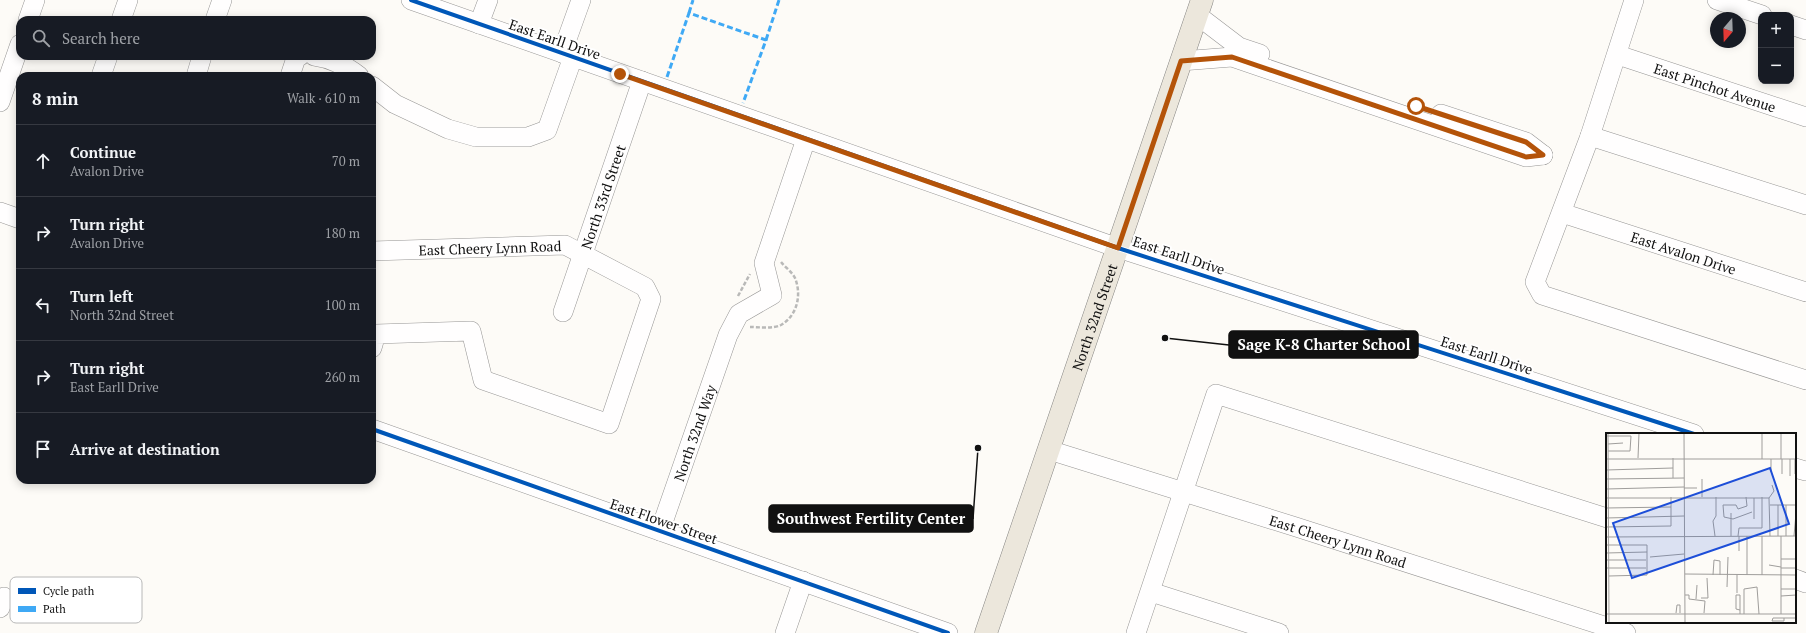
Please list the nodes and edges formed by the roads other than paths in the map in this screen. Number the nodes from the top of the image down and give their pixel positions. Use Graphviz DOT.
graph roads {
  1 [pos="35,0"];
  2 [pos="128,0"];
  3 [pos="222,0"];
  4 [pos="411,0"];
  5 [pos="488,0"];
  6 [pos="580,0"];
  7 [pos="1634,0"];
  8 [pos="1717,0"];
  9 [pos="1199,7"];
  10 [pos="1758,14"];
  11 [pos="29,16"];
  12 [pos="122,16"];
  13 [pos="216,16"];
  14 [pos="480,24"];
  15 [pos="1794,26"];
  16 [pos="1806,30"];
  17 [pos="568,55"];
  18 [pos="16,56"];
  19 [pos="1624,57"];
  20 [pos="107,60"];
  21 [pos="201,60"];
  22 [pos="295,60"];
  23 [pos="329,60"];
  24 [pos="1181,61"];
  25 [pos="103,72"];
  26 [pos="197,72"];
  27 [pos="291,72"];
  28 [pos="354,72"];
  29 [pos="642,81"];
  30 [pos="376,89"];
  31 [pos="0,102"];
  32 [pos="1806,118"];
  33 [pos="1590,136"];
  34 [pos="806,139"];
  35 [pos="1806,206"];
  36 [pos="0,212"];
  37 [pos="1562,213"];
  38 [pos="16,218"];
  39 [pos="1118,248"];
  40 [pos="376,251"];
  41 [pos="583,253"];
  42 [pos="1806,292"];
  43 [pos="563,312"];
  44 [pos="376,334"];
  45 [pos="1806,380"];
  46 [pos="376,431"];
  47 [pos="1691,433"];
  48 [pos="1049,450"];
  49 [pos="1796,468"];
  50 [pos="1806,471"];
  51 [pos="1183,492"];
  52 [pos="1606,518"];
  53 [pos="660,531"];
  54 [pos="1796,579"];
  55 [pos="803,581"];
  56 [pos="1806,583"];
  57 [pos="1151,592"];
  58 [pos="785,633"];
  59 [pos="948,633"];
  60 [pos="986,633"];
  61 [pos="1136,633"];
  62 [pos="1279,633"];
  63 [pos="1626,633"];
  1 -- 11 [label="street"];
  2 -- 12 [label="street"];
  3 -- 13 [label="street"];
  4 -- 14 [label="street, East Earll Drive"];
  5 -- 14 [label="street"];
  6 -- 17 [label="street"];
  7 -- 33 [label="street"];
  8 -- 10 [label="street"];
  9 -- 24 [label="main road, North 32nd Street"];
  9 -- 24 [label="street"];
  14 -- 17 [label="street, East Earll Drive"];
  15 -- 16 [label="street"];
  17 -- 29 [label="street, East Earll Drive"];
  17 -- 30 [label="street"];
  18 -- 31 [label="street"];
  19 -- 32 [label="street, East Pinchot Avenue"];
  20 -- 25 [label="street"];
  21 -- 26 [label="street"];
  22 -- 27 [label="street"];
  23 -- 28 [label="street"];
  24 -- 39 [label="main road, North 32nd Street"];
  29 -- 34 [label="street, East Earll Drive"];
  29 -- 41 [label="street, North 33rd Street"];
  33 -- 35 [label="street"];
  33 -- 37 [label="street"];
  34 -- 39 [label="street, East Earll Drive"];
  34 -- 53 [label="street, North 32nd Way"];
  36 -- 38 [label="street"];
  37 -- 42 [label="street, East Avalon Drive"];
  37 -- 45 [label="street"];
  39 -- 47 [label="street, East Earll Drive"];
  39 -- 48 [label="main road, North 32nd Street"];
  40 -- 41 [label="street, East Cheery Lynn Road"];
  41 -- 43 [label="street, North 33rd Street"];
  41 -- 44 [label="street, East Cheery Lynn Road"];
  46 -- 53 [label="street, East Flower Street"];
  48 -- 51 [label="street, East Cheery Lynn Road"];
  48 -- 60 [label="main road, North 32nd Street"];
  49 -- 50 [label="street"];
  51 -- 52 [label="street"];
  51 -- 57 [label="street"];
  51 -- 63 [label="street, East Cheery Lynn Road"];
  53 -- 55 [label="street, East Flower Street"];
  54 -- 56 [label="street"];
  55 -- 58 [label="street"];
  55 -- 59 [label="street, East Flower Street"];
  57 -- 61 [label="street"];
  57 -- 62 [label="street"];
}
